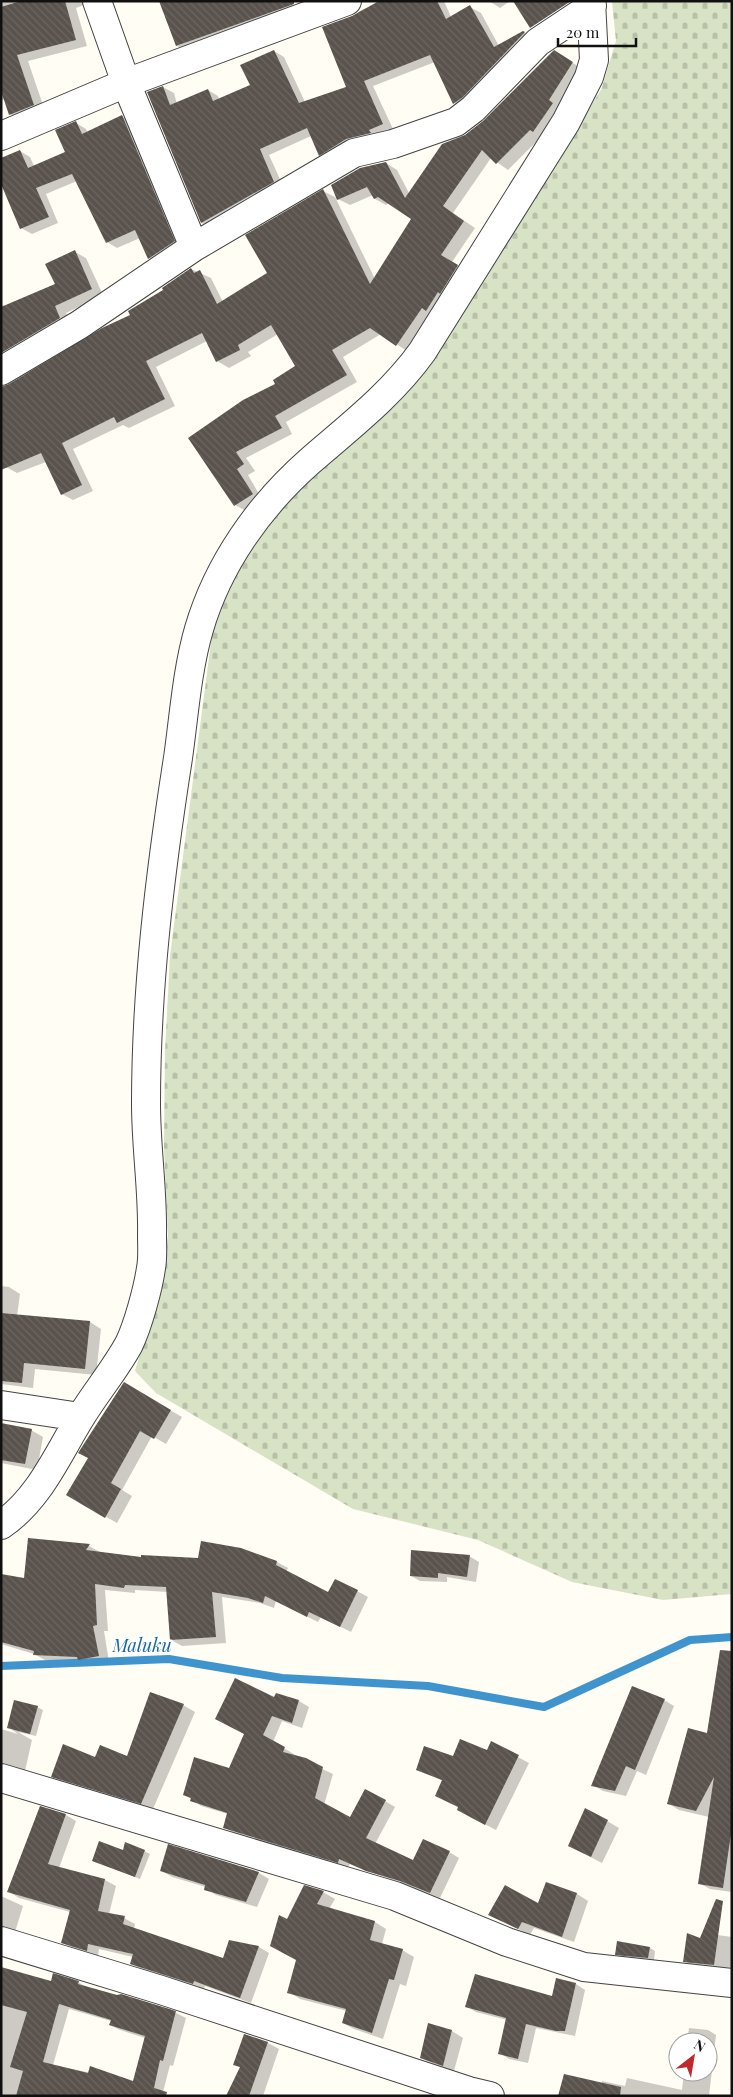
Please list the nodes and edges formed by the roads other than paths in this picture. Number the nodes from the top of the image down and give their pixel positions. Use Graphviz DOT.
graph roads {
  1 [pos="97,1"];
  2 [pos="347,1"];
  3 [pos="591,4"];
  4 [pos="126,83"];
  5 [pos="1,136"];
  6 [pos="194,247"];
  7 [pos="1,371"];
  8 [pos="1,1405"];
  9 [pos="80,1417"];
  10 [pos="1,1525"];
  11 [pos="1,1778"];
  12 [pos="1,1941"];
  13 [pos="732,1983"];
  14 [pos="490,2096"];
  1 -- 4 [label="street"];
  2 -- 4 [label="street"];
  3 -- 6 [label="street"];
  3 -- 9 [label="street"];
  4 -- 5 [label="street"];
  4 -- 6 [label="street"];
  6 -- 7 [label="street"];
  8 -- 9 [label="street"];
  9 -- 10 [label="street"];
  11 -- 13 [label="street"];
  12 -- 14 [label="street"];
}
